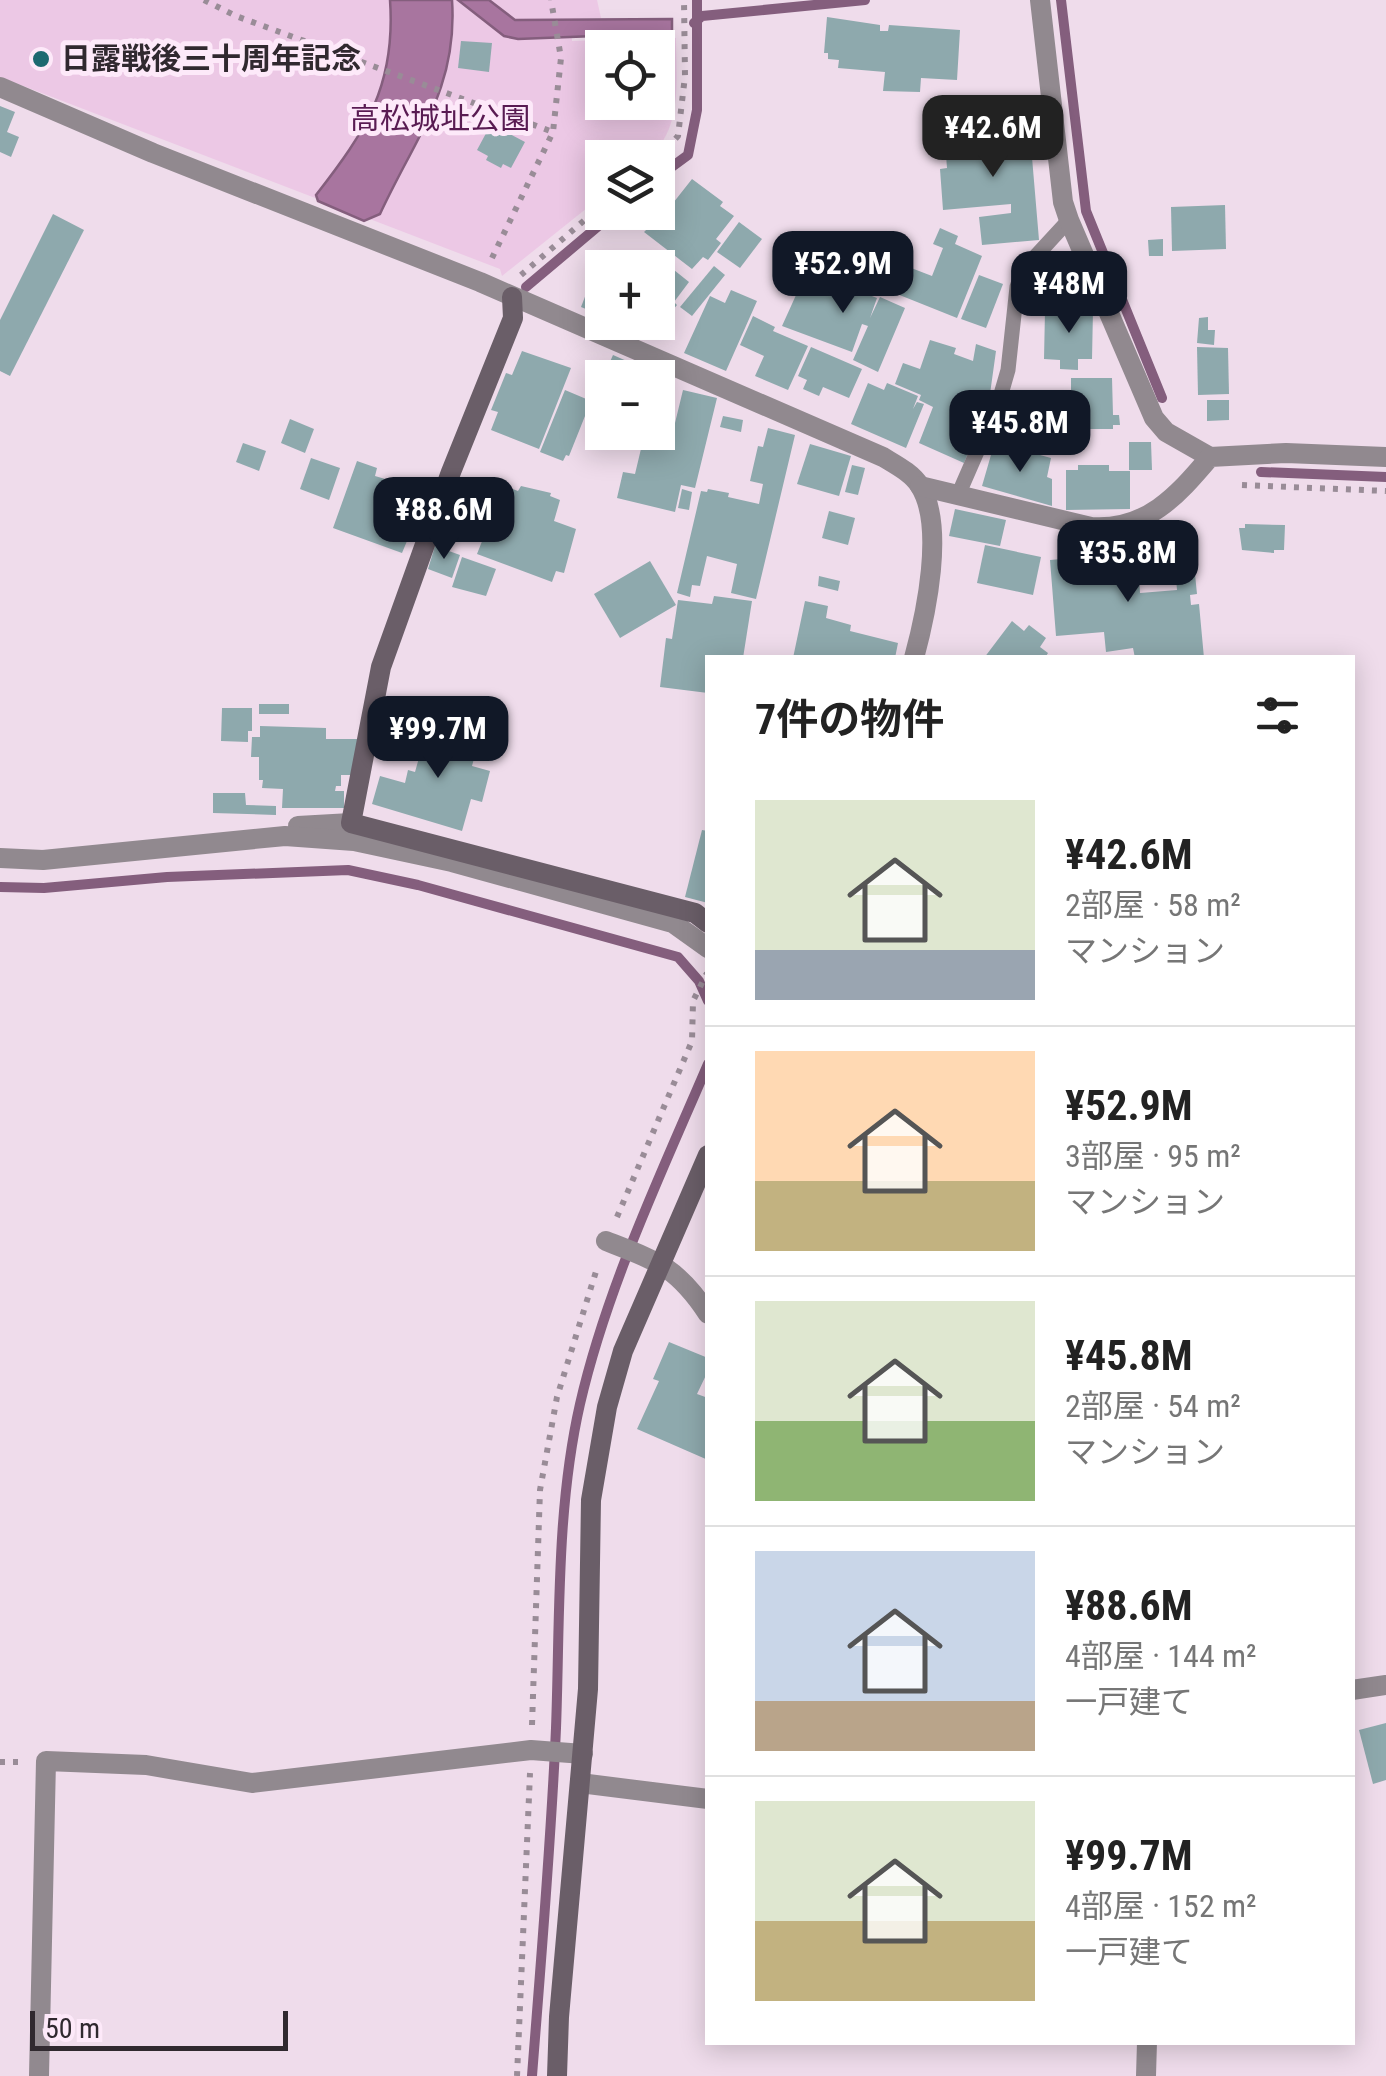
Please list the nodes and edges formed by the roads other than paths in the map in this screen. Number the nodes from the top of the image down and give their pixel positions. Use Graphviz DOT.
graph roads {
  1 [pos="1040,0"];
  2 [pos="0,87"];
  3 [pos="1068,220"];
  4 [pos="512,297"];
  5 [pos="1210,457"];
  6 [pos="1386,457"];
  7 [pos="920,486"];
  8 [pos="960,493"];
  9 [pos="915,655"];
  10 [pos="351,823"];
  11 [pos="167,848"];
  12 [pos="0,858"];
  13 [pos="705,921"];
  14 [pos="705,946"];
  15 [pos="705,1158"];
  16 [pos="632,1251"];
  17 [pos="705,1309"];
  18 [pos="1386,1684"];
  19 [pos="1355,1689"];
  20 [pos="575,1753"];
  21 [pos="580,1783"];
  22 [pos="705,1799"];
  23 [pos="1147,2045"];
  24 [pos="38,2076"];
  25 [pos="557,2076"];
  26 [pos="1146,2076"];
  1 -- 3 [label="street"];
  2 -- 4 [label="street"];
  3 -- 5 [label="street"];
  3 -- 8 [label="lane"];
  4 -- 7 [label="street"];
  4 -- 10 [label="street"];
  5 -- 6 [label="street"];
  5 -- 8 [label="street"];
  7 -- 8 [label="street"];
  7 -- 9 [label="street"];
  10 -- 11 [label="street"];
  10 -- 13 [label="street"];
  11 -- 12 [label="street"];
  11 -- 14 [label="street"];
  15 -- 16 [label="street"];
  16 -- 17 [label="street"];
  16 -- 20 [label="street"];
  18 -- 19 [label="street"];
  20 -- 21 [label="street"];
  20 -- 24 [label="street"];
  21 -- 22 [label="street"];
  21 -- 25 [label="street"];
  23 -- 26 [label="street"];
}
